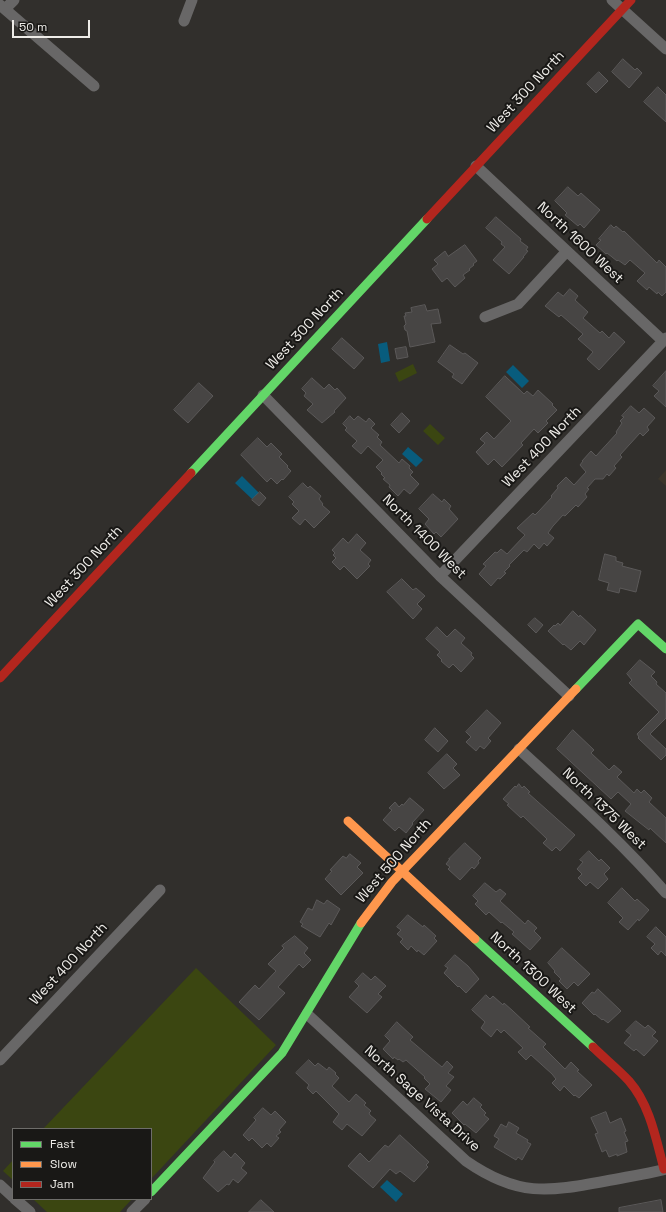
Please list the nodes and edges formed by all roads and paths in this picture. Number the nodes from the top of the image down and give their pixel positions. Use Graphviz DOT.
graph roads {
  1 [pos="14,0"];
  2 [pos="192,0"];
  3 [pos="612,0"];
  4 [pos="631,0"];
  5 [pos="3,7"];
  6 [pos="622,10"];
  7 [pos="184,21"];
  8 [pos="666,49"];
  9 [pos="94,86"];
  10 [pos="476,166"];
  11 [pos="567,251"];
  12 [pos="485,317"];
  13 [pos="665,340"];
  14 [pos="263,395"];
  15 [pos="440,576"];
  16 [pos="666,649"];
  17 [pos="0,678"];
  18 [pos="570,696"];
  19 [pos="519,749"];
  20 [pos="348,821"];
  21 [pos="402,871"];
  22 [pos="160,890"];
  23 [pos="666,893"];
  24 [pos="307,1014"];
  25 [pos="0,1060"];
  26 [pos="665,1169"];
  27 [pos="0,1185"];
  28 [pos="152,1191"];
  29 [pos="12,1196"];
  30 [pos="17,1200"];
  31 [pos="143,1200"];
  32 [pos="30,1212"];
  33 [pos="132,1212"];
  1 -- 5 [label="street"];
  2 -- 7 [label="street"];
  3 -- 6 [label="street"];
  4 -- 6 [label="street, West 300 North"];
  5 -- 9 [label="street"];
  6 -- 8 [label="street"];
  6 -- 10 [label="street, West 300 North"];
  10 -- 11 [label="street, North 1600 West"];
  10 -- 14 [label="street, West 300 North"];
  11 -- 12 [label="street"];
  11 -- 13 [label="street, North 1600 West"];
  13 -- 15 [label="street, West 400 North"];
  14 -- 15 [label="street, North 1400 West"];
  14 -- 17 [label="street, West 300 North"];
  15 -- 18 [label="street, North 1400 West"];
  16 -- 18 [label="street, West 500 North"];
  18 -- 19 [label="street, West 500 North"];
  19 -- 21 [label="street, West 500 North"];
  19 -- 23 [label="street, North 1375 West"];
  20 -- 21 [label="street, North 1300 West"];
  21 -- 24 [label="street, West 500 North"];
  21 -- 26 [label="street, North 1300 West"];
  22 -- 25 [label="street, West 400 North"];
  24 -- 26 [label="street, North Sage Vista Drive"];
  24 -- 28 [label="street, West 500 North"];
  27 -- 29 [label="street"];
  30 -- 32 [label="street"];
  31 -- 33 [label="street"];
}
